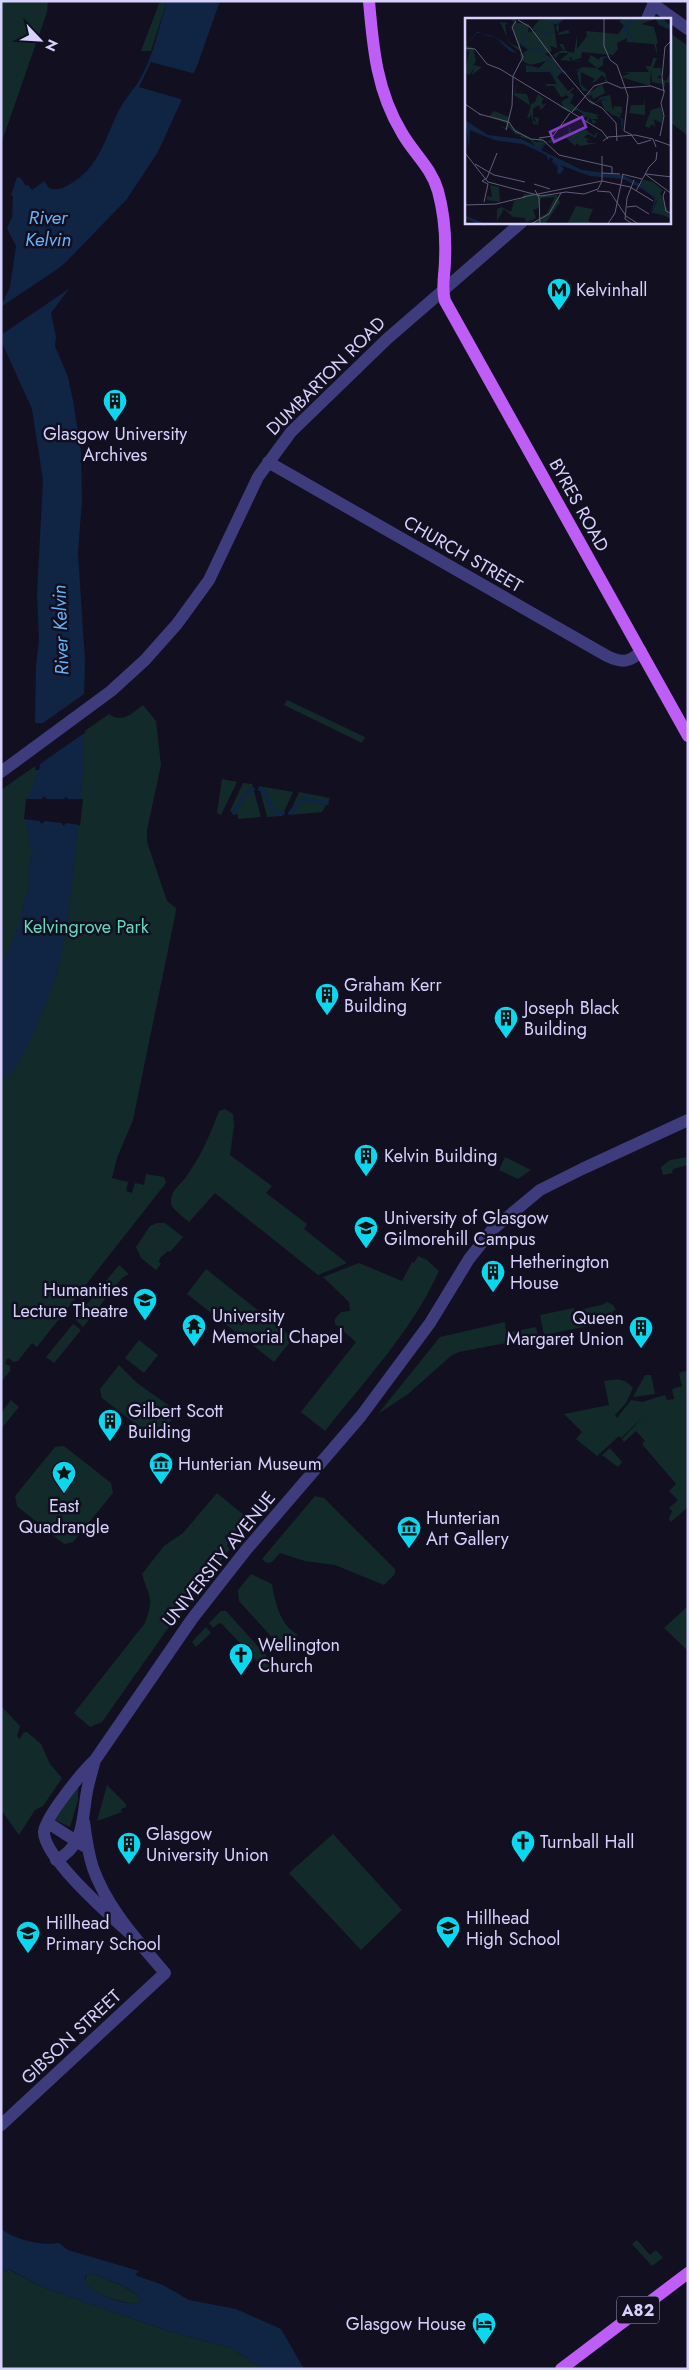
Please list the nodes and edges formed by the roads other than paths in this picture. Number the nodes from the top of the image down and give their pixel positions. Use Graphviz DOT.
graph roads {
  1 [pos="369,1"];
  2 [pos="654,3"];
  3 [pos="647,18"];
  4 [pos="688,29"];
  5 [pos="520,224"];
  6 [pos="442,290"];
  7 [pos="268,462"];
  8 [pos="641,651"];
  9 [pos="688,736"];
  10 [pos="6,769"];
  11 [pos="688,1120"];
  12 [pos="95,1760"];
  13 [pos="48,1823"];
  14 [pos="83,1845"];
  15 [pos="56,1860"];
  16 [pos="136,1939"];
  17 [pos="1,2125"];
  18 [pos="688,2273"];
  19 [pos="561,2369"];
  1 -- 6 [label="main road"];
  2 -- 3 [label="street"];
  2 -- 4 [label="street"];
  5 -- 6 [label="street, DUMBARTON ROAD"];
  6 -- 7 [label="street, DUMBARTON ROAD"];
  6 -- 8 [label="main road, BYRES ROAD"];
  7 -- 8 [label="street, CHURCH STREET"];
  7 -- 10 [label="street, DUMBARTON ROAD"];
  8 -- 9 [label="main road, BYRES ROAD"];
  11 -- 12 [label="street, UNIVERSITY AVENUE"];
  12 -- 13 [label="street, UNIVERSITY AVENUE"];
  12 -- 14 [label="street, UNIVERSITY AVENUE"];
  13 -- 14 [label="street"];
  13 -- 15 [label="street"];
  14 -- 15 [label="street, UNIVERSITY AVENUE"];
  14 -- 16 [label="street"];
  15 -- 16 [label="street"];
  16 -- 17 [label="street, GIBSON STREET"];
  18 -- 19 [label="main road, A82"];
}
